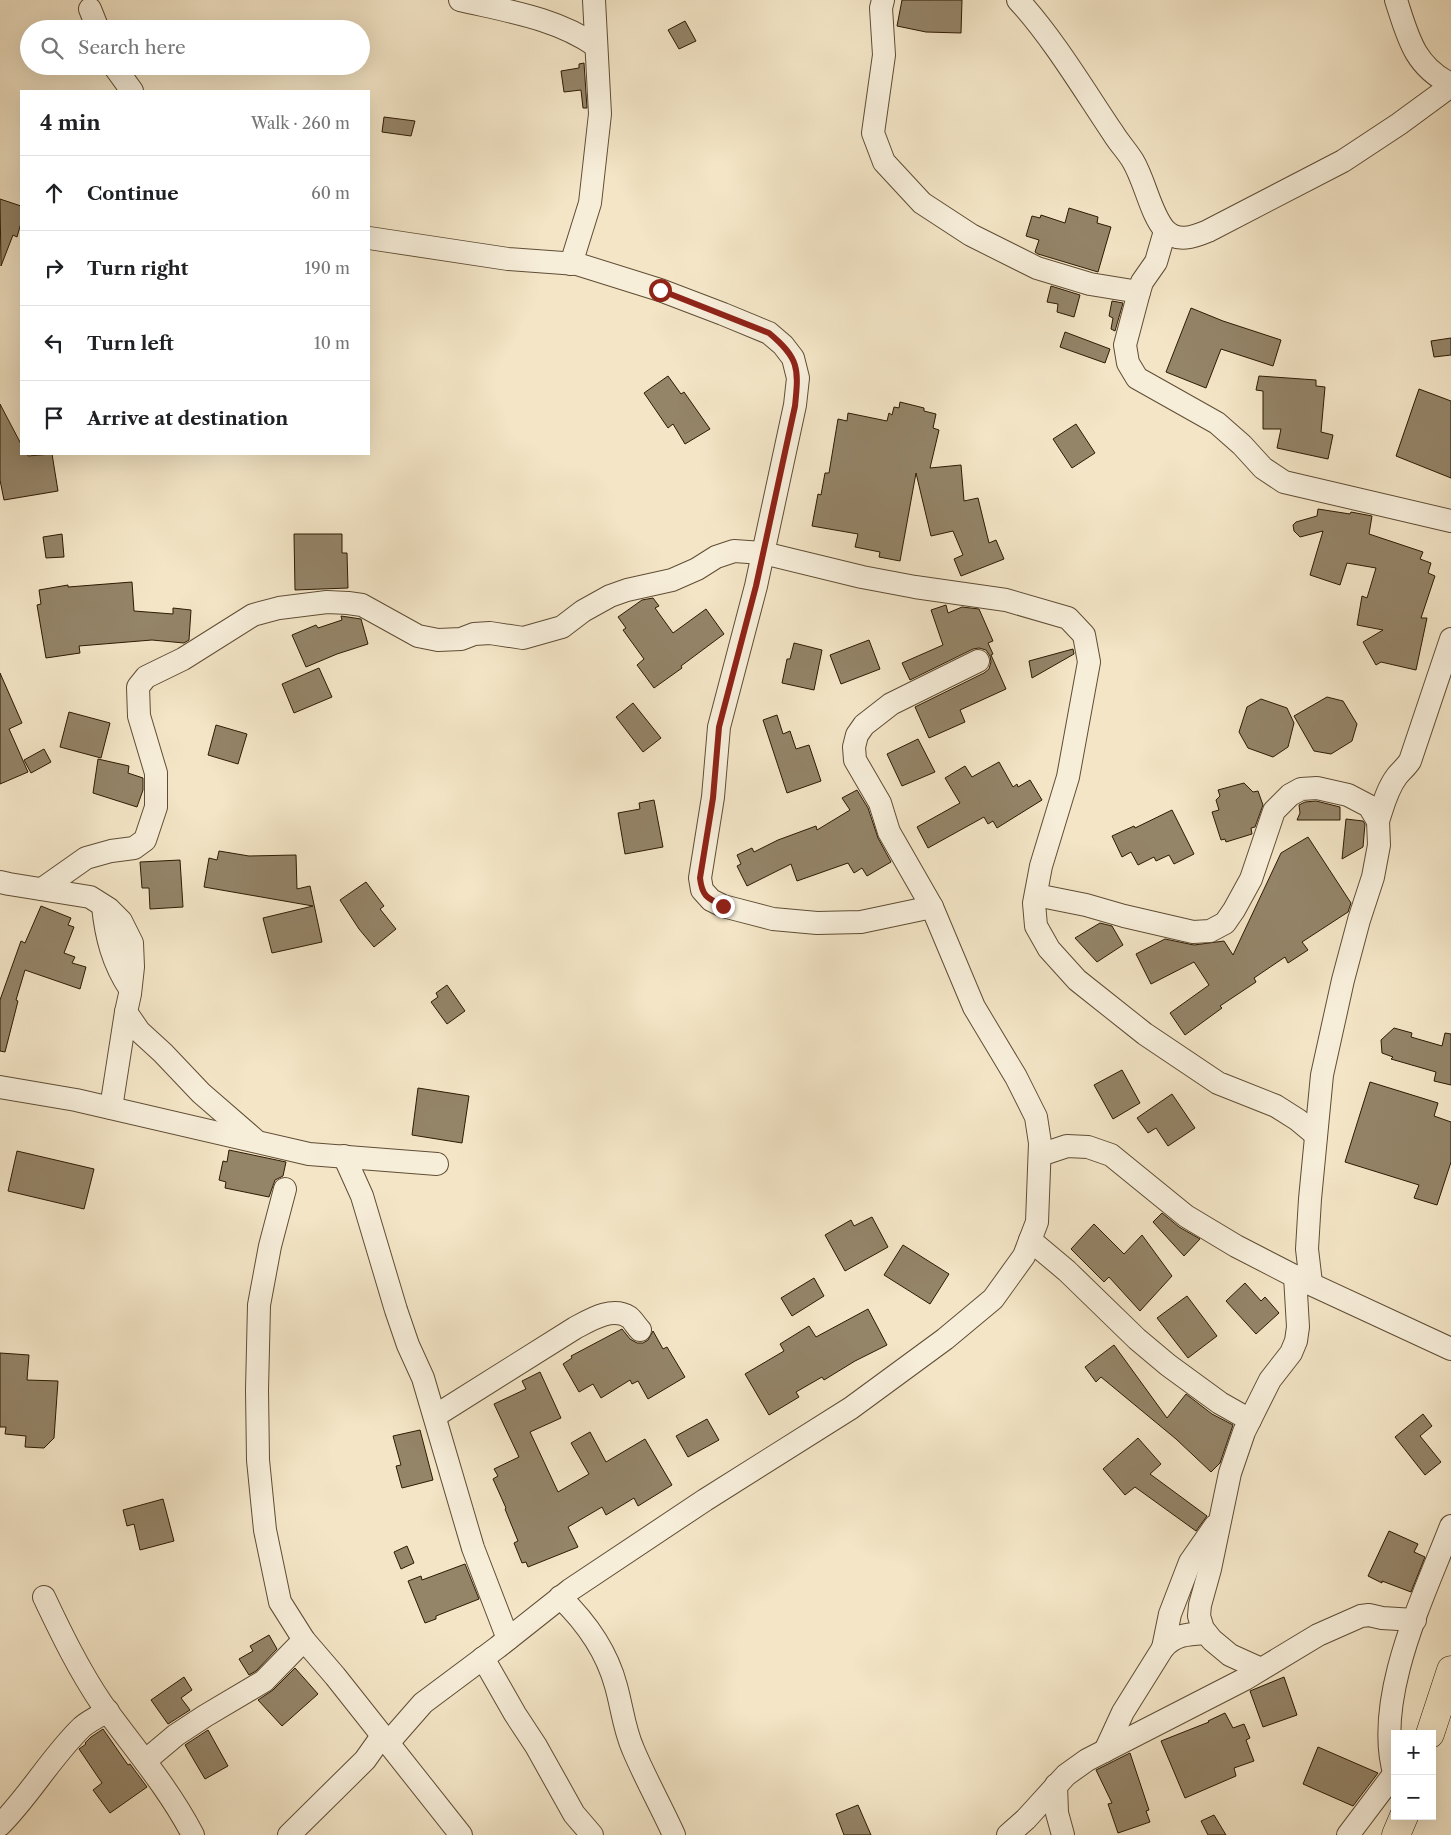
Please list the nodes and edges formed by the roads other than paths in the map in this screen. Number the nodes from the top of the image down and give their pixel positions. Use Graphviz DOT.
graph roads {
  1 [pos="460,0"];
  2 [pos="594,0"];
  3 [pos="883,0"];
  4 [pos="1018,0"];
  5 [pos="1396,0"];
  6 [pos="596,46"];
  7 [pos="120,75"];
  8 [pos="1451,85"];
  9 [pos="131,90"];
  10 [pos="1166,231"];
  11 [pos="370,238"];
  12 [pos="571,264"];
  13 [pos="1139,292"];
  14 [pos="1451,521"];
  15 [pos="763,554"];
  16 [pos="1451,639"];
  17 [pos="978,661"];
  18 [pos="1378,821"];
  19 [pos="0,882"];
  20 [pos="42,889"];
  21 [pos="1036,895"];
  22 [pos="932,907"];
  23 [pos="126,1012"];
  24 [pos="0,1087"];
  25 [pos="111,1108"];
  26 [pos="1316,1135"];
  27 [pos="255,1140"];
  28 [pos="1040,1155"];
  29 [pos="344,1156"];
  30 [pos="437,1164"];
  31 [pos="285,1189"];
  32 [pos="1030,1240"];
  33 [pos="1303,1280"];
  34 [pos="640,1330"];
  35 [pos="1451,1349"];
  36 [pos="435,1416"];
  37 [pos="1250,1420"];
  38 [pos="1220,1518"];
  39 [pos="1451,1526"];
  40 [pos="44,1597"];
  41 [pos="560,1597"];
  42 [pos="1415,1620"];
  43 [pos="1206,1633"];
  44 [pos="508,1639"];
  45 [pos="304,1640"];
  46 [pos="1162,1648"];
  47 [pos="483,1658"];
  48 [pos="1261,1669"];
  49 [pos="1451,1670"];
  50 [pos="108,1711"];
  51 [pos="1431,1730"];
  52 [pos="385,1739"];
  53 [pos="1105,1751"];
  54 [pos="1391,1751"];
  55 [pos="145,1761"];
  56 [pos="1391,1779"];
  57 [pos="1056,1784"];
  58 [pos="1402,1820"];
  59 [pos="0,1825"];
  60 [pos="193,1835"];
  61 [pos="289,1835"];
  62 [pos="461,1835"];
  63 [pos="592,1835"];
  64 [pos="674,1835"];
  65 [pos="1008,1835"];
  66 [pos="1063,1835"];
  67 [pos="1348,1835"];
  68 [pos="1396,1835"];
  1 -- 6 [label="street"];
  2 -- 6 [label="street"];
  3 -- 13 [label="street"];
  4 -- 10 [label="street"];
  5 -- 8 [label="street"];
  6 -- 12 [label="street"];
  7 -- 9 [label="street"];
  8 -- 10 [label="street"];
  10 -- 13 [label="street"];
  11 -- 12 [label="street"];
  12 -- 15 [label="street"];
  13 -- 14 [label="street"];
  15 -- 20 [label="street"];
  15 -- 21 [label="street"];
  15 -- 22 [label="street"];
  16 -- 18 [label="street"];
  17 -- 22 [label="street"];
  18 -- 21 [label="street"];
  18 -- 26 [label="street"];
  19 -- 20 [label="street"];
  20 -- 23 [label="street"];
  21 -- 26 [label="street"];
  22 -- 28 [label="street"];
  23 -- 25 [label="street"];
  23 -- 27 [label="street"];
  24 -- 25 [label="street"];
  25 -- 27 [label="street"];
  26 -- 33 [label="street"];
  27 -- 29 [label="street"];
  28 -- 32 [label="street"];
  28 -- 33 [label="street"];
  29 -- 30 [label="street"];
  29 -- 36 [label="street"];
  31 -- 45 [label="street"];
  32 -- 37 [label="street"];
  32 -- 41 [label="street"];
  33 -- 35 [label="street"];
  33 -- 37 [label="street"];
  34 -- 36 [label="street"];
  36 -- 44 [label="street"];
  37 -- 38 [label="street"];
  38 -- 43 [label="street"];
  38 -- 46 [label="street"];
  39 -- 42 [label="street"];
  40 -- 50 [label="street"];
  41 -- 44 [label="street"];
  41 -- 64 [label="street"];
  42 -- 48 [label="street"];
  42 -- 54 [label="street"];
  43 -- 46 [label="street"];
  43 -- 48 [label="street"];
  44 -- 47 [label="street"];
  45 -- 52 [label="street"];
  45 -- 55 [label="street"];
  46 -- 53 [label="street"];
  47 -- 52 [label="street"];
  47 -- 63 [label="street"];
  48 -- 53 [label="street"];
  49 -- 51 [label="main road"];
  50 -- 55 [label="street"];
  50 -- 59 [label="street"];
  52 -- 61 [label="street"];
  52 -- 62 [label="street"];
  53 -- 57 [label="street"];
  55 -- 60 [label="street"];
  56 -- 67 [label="street"];
  57 -- 65 [label="street"];
  57 -- 66 [label="street"];
  58 -- 68 [label="main road"];
}
